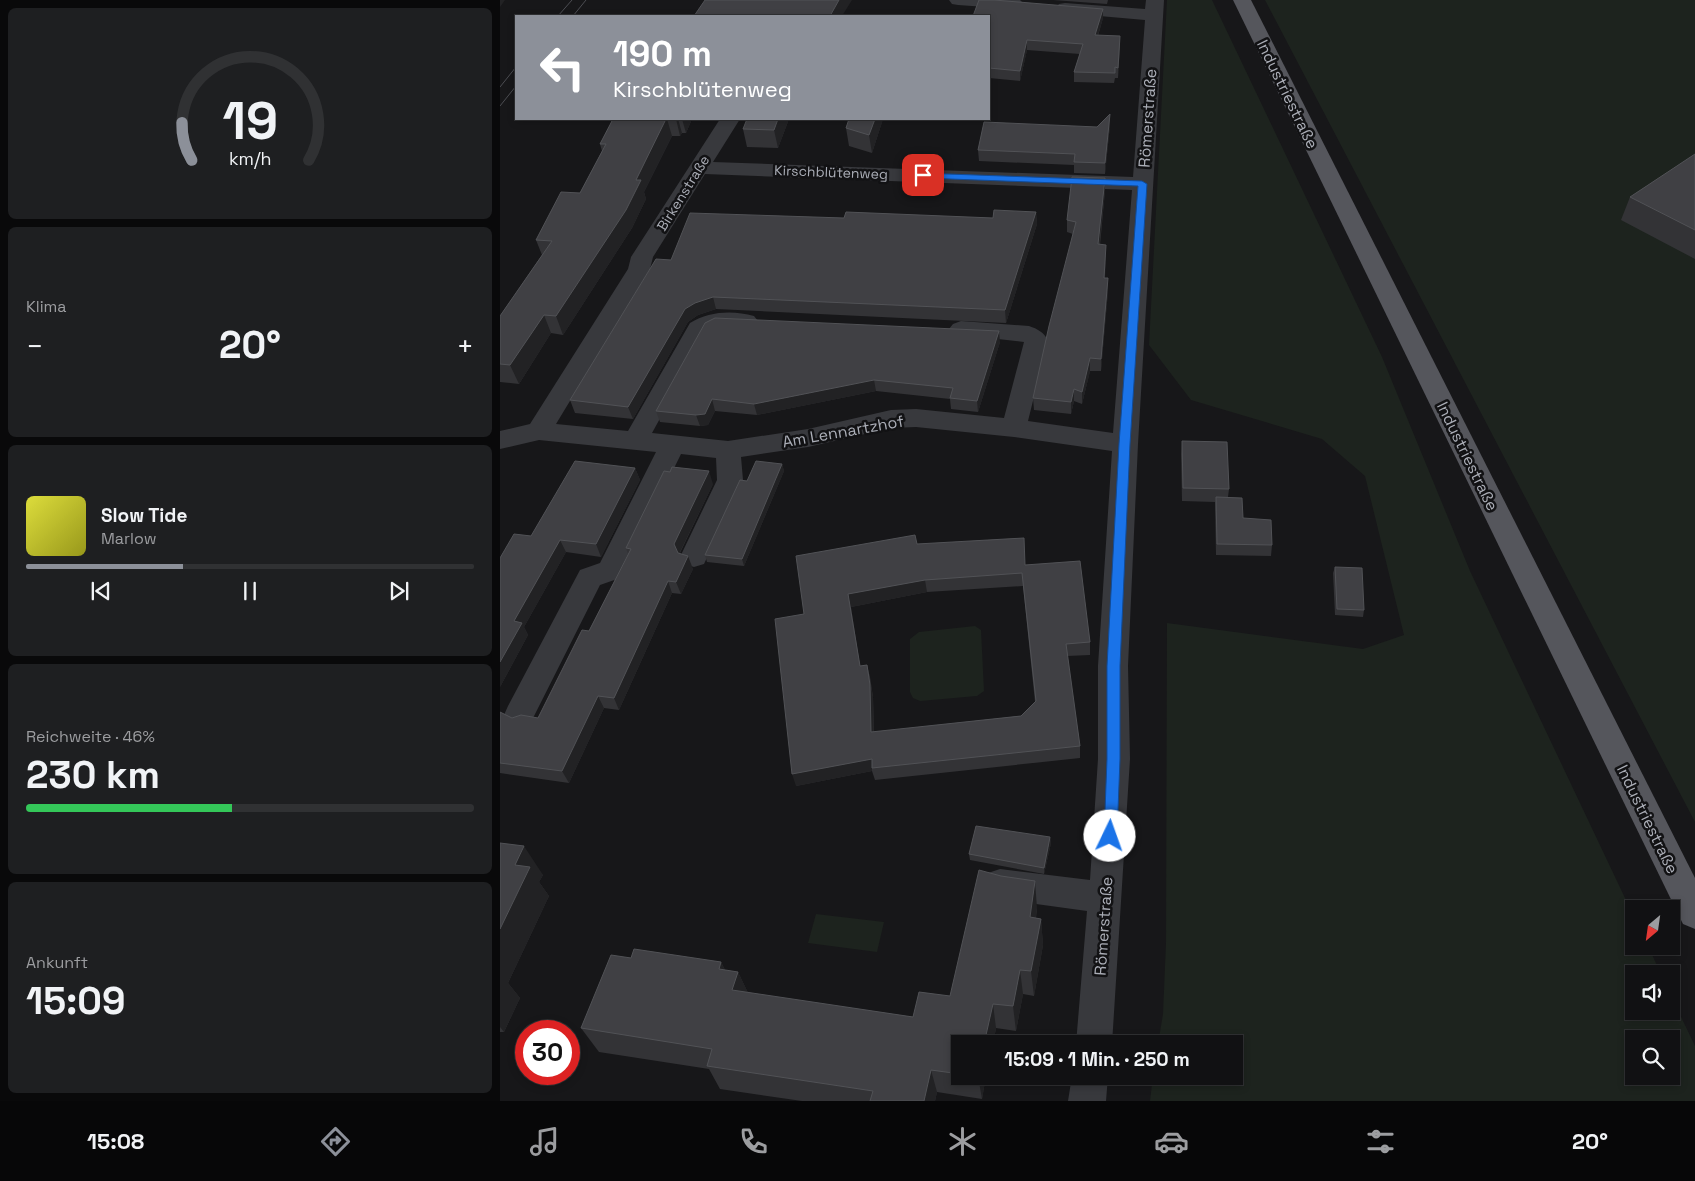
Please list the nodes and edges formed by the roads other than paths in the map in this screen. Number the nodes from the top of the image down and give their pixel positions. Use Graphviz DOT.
graph roads {
  1 [pos="958,0"];
  2 [pos="1242,0"];
  3 [pos="1154,8"];
  4 [pos="729,120"];
  5 [pos="699,168"];
  6 [pos="1142,184"];
  7 [pos="766,321"];
  8 [pos="944,329"];
  9 [pos="1014,428"];
  10 [pos="539,431"];
  11 [pos="500,440"];
  12 [pos="635,442"];
  13 [pos="1125,444"];
  14 [pos="672,446"];
  15 [pos="728,450"];
  16 [pos="694,557"];
  17 [pos="519,714"];
  18 [pos="990,882"];
  19 [pos="1105,897"];
  20 [pos="1695,913"];
  21 [pos="1095,1035"];
  22 [pos="1089,1085"];
  23 [pos="1087,1101"];
  1 -- 3 [label="street"];
  2 -- 20 [label="main road, Industriestraße"];
  3 -- 6 [label="street, Römerstraße"];
  4 -- 5 [label="street, Birkenstraße"];
  5 -- 6 [label="street, Kirschblütenweg"];
  5 -- 10 [label="street, Birkenstraße"];
  6 -- 13 [label="street, Römerstraße"];
  7 -- 12 [label="street"];
  8 -- 9 [label="street"];
  9 -- 13 [label="street, Am Lennartzhof"];
  9 -- 15 [label="street, Am Lennartzhof"];
  10 -- 11 [label="street, Am Lennartzhof"];
  10 -- 12 [label="street, Am Lennartzhof"];
  12 -- 14 [label="street, Am Lennartzhof"];
  13 -- 19 [label="street, Römerstraße"];
  14 -- 15 [label="street, Am Lennartzhof"];
  14 -- 17 [label="street"];
  15 -- 16 [label="street"];
  18 -- 19 [label="street"];
  19 -- 21 [label="street, Römerstraße"];
  22 -- 23 [label="street"];
}
